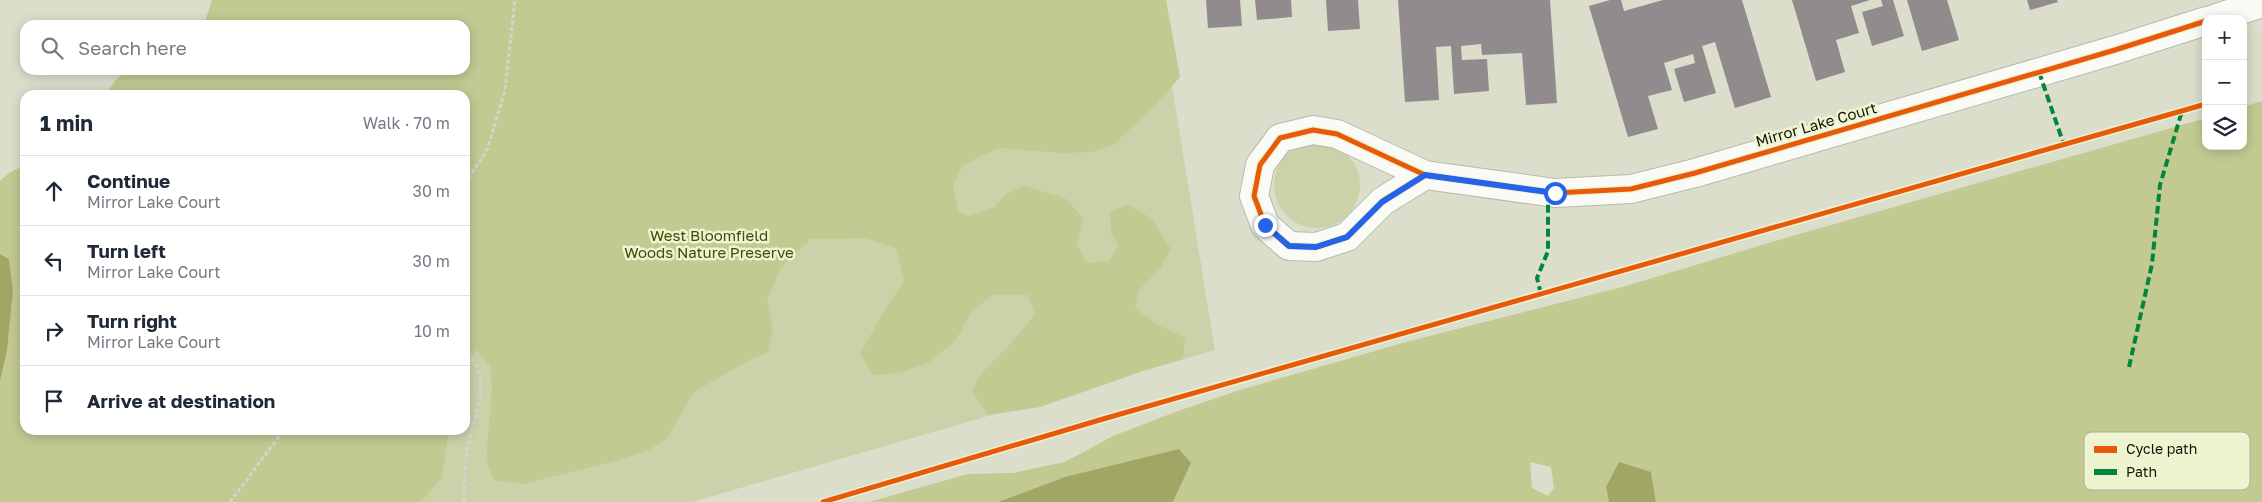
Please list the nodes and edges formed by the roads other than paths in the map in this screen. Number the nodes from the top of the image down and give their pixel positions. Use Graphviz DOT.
graph roads {
  1 [pos="2262,4"];
  2 [pos="2227,15"];
  3 [pos="2202,22"];
  4 [pos="1425,175"];
  1 -- 2 [label="street"];
  3 -- 4 [label="street, Mirror Lake Court"];
  4 -- 4 [label="street, Mirror Lake Court"];
}
